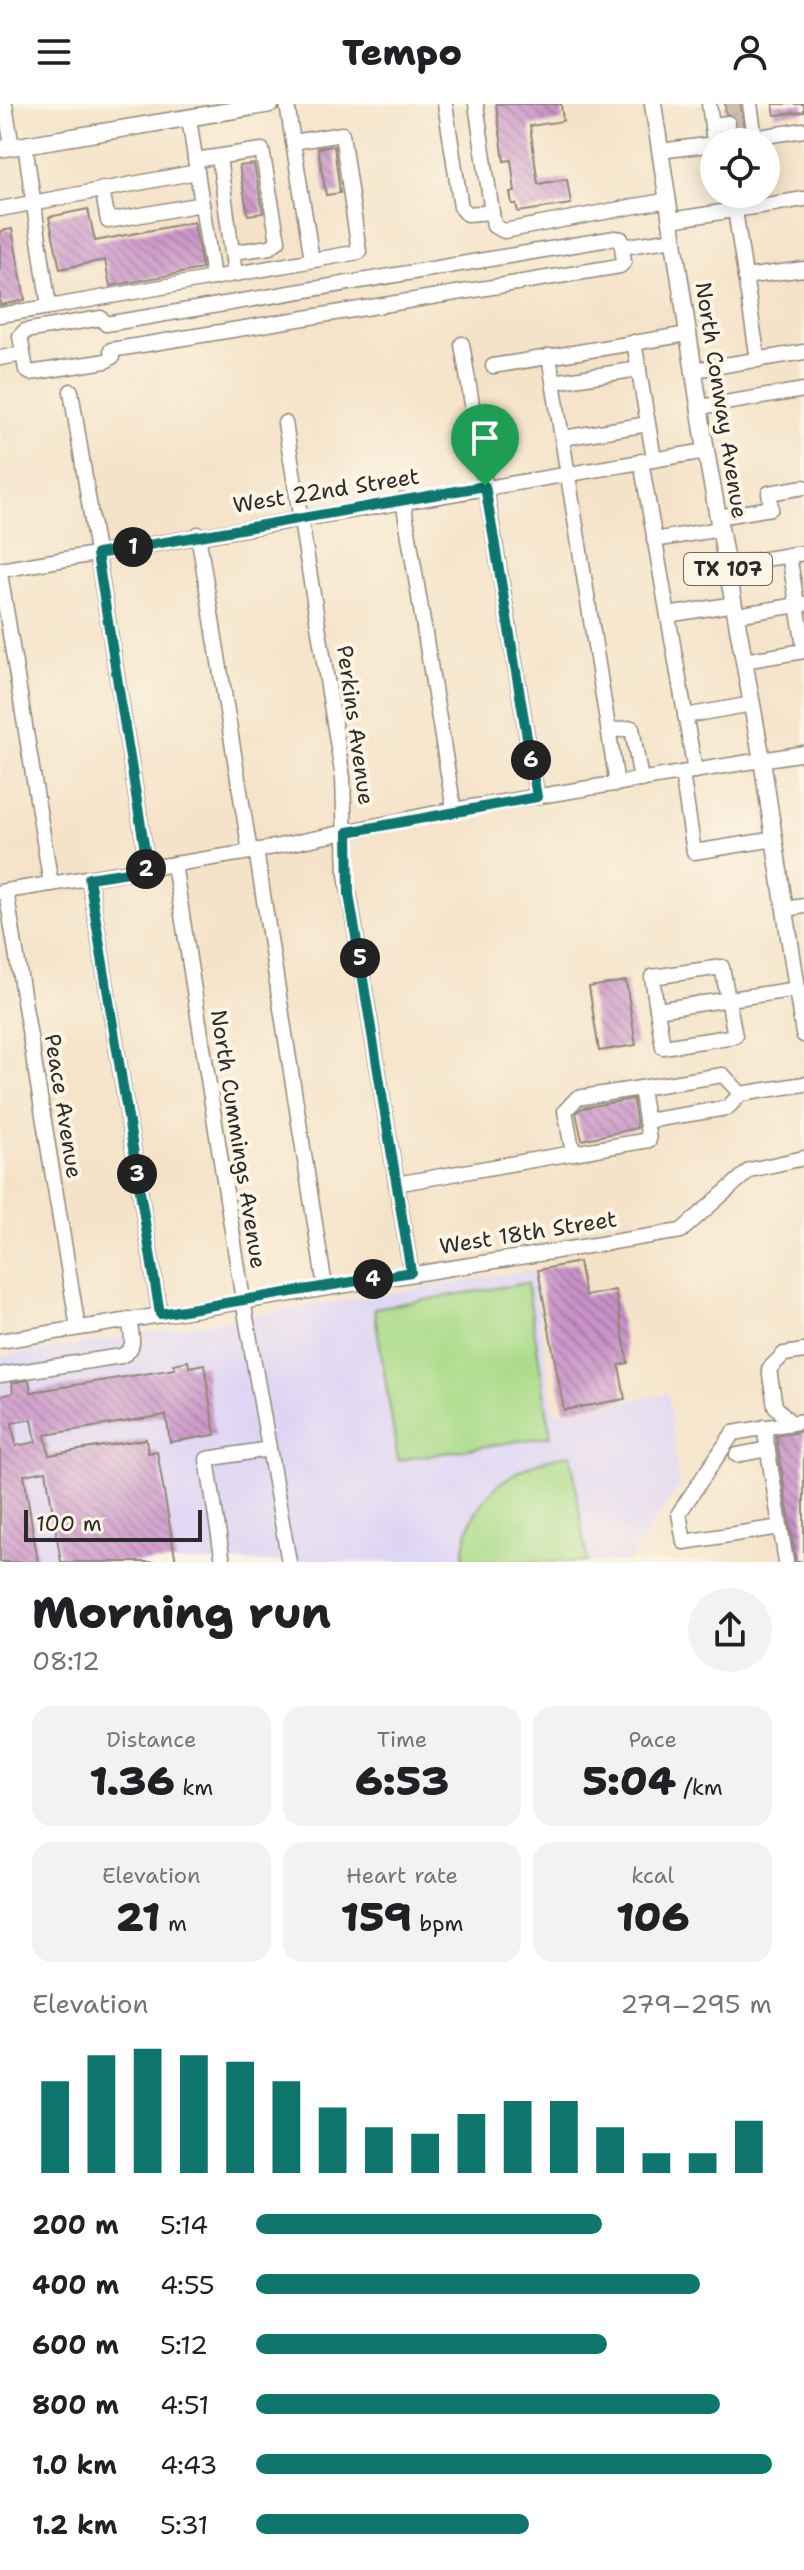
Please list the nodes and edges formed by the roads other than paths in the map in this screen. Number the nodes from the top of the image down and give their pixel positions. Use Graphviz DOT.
graph roads {
  1 [pos="5,104"];
  2 [pos="271,104"];
  3 [pos="287,104"];
  4 [pos="445,104"];
  5 [pos="476,104"];
  6 [pos="653,104"];
  7 [pos="710,107"];
  8 [pos="726,107"];
  9 [pos="189,118"];
  10 [pos="728,123"];
  11 [pos="712,125"];
  12 [pos="712,128"];
  13 [pos="804,130"];
  14 [pos="780,134"];
  15 [pos="293,142"];
  16 [pos="700,145"];
  17 [pos="12,147"];
  18 [pos="660,151"];
  19 [pos="219,157"];
  20 [pos="196,166"];
  21 [pos="102,189"];
  22 [pos="804,199"];
  23 [pos="668,200"];
  24 [pos="780,201"];
  25 [pos="33,203"];
  26 [pos="202,204"];
  27 [pos="724,208"];
  28 [pos="741,208"];
  29 [pos="0,209"];
  30 [pos="492,212"];
  31 [pos="671,220"];
  32 [pos="674,239"];
  33 [pos="622,247"];
  34 [pos="234,252"];
  35 [pos="312,260"];
  36 [pos="804,269"];
  37 [pos="235,274"];
  38 [pos="745,277"];
  39 [pos="213,278"];
  40 [pos="364,280"];
  41 [pos="49,307"];
  42 [pos="367,307"];
  43 [pos="0,315"];
  44 [pos="106,324"];
  45 [pos="688,334"];
  46 [pos="634,342"];
  47 [pos="462,344"];
  48 [pos="111,350"];
  49 [pos="804,352"];
  50 [pos="23,354"];
  51 [pos="549,356"];
  52 [pos="0,358"];
  53 [pos="758,360"];
  54 [pos="493,366"];
  55 [pos="639,369"];
  56 [pos="694,370"];
  57 [pos="554,382"];
  58 [pos="804,390"];
  59 [pos="71,391"];
  60 [pos="700,407"];
  61 [pos="285,423"];
  62 [pos="648,424"];
  63 [pos="563,438"];
  64 [pos="706,451"];
  65 [pos="647,460"];
  66 [pos="569,473"];
  67 [pos="485,486"];
  68 [pos="804,487"];
  69 [pos="403,500"];
  70 [pos="301,517"];
  71 [pos="719,523"];
  72 [pos="198,534"];
  73 [pos="654,540"];
  74 [pos="97,554"];
  75 [pos="797,554"];
  76 [pos="727,565"];
  77 [pos="0,571"];
  78 [pos="801,604"];
  79 [pos="735,610"];
  80 [pos="668,615"];
  81 [pos="804,642"];
  82 [pos="744,661"];
  83 [pos="752,704"];
  84 [pos="685,716"];
  85 [pos="609,731"];
  86 [pos="804,753"];
  87 [pos="762,760"];
  88 [pos="688,772"];
  89 [pos="641,780"];
  90 [pos="617,784"];
  91 [pos="537,797"];
  92 [pos="454,810"];
  93 [pos="348,832"];
  94 [pos="775,839"];
  95 [pos="253,851"];
  96 [pos="174,864"];
  97 [pos="148,869"];
  98 [pos="89,878"];
  99 [pos="51,884"];
  100 [pos="3,892"];
  101 [pos="804,906"];
  102 [pos="786,909"];
  103 [pos="797,989"];
  104 [pos="728,1000"];
  105 [pos="657,1010"];
  106 [pos="804,1034"];
  107 [pos="804,1084"];
  108 [pos="641,1088"];
  109 [pos="741,1094"];
  110 [pos="646,1121"];
  111 [pos="573,1153"];
  112 [pos="804,1158"];
  113 [pos="396,1184"];
  114 [pos="411,1272"];
  115 [pos="325,1287"];
  116 [pos="243,1300"];
  117 [pos="160,1314"];
  118 [pos="129,1319"];
  119 [pos="78,1328"];
  120 [pos="0,1341"];
  121 [pos="804,1351"];
  122 [pos="0,1375"];
  123 [pos="797,1422"];
  124 [pos="764,1427"];
  125 [pos="269,1449"];
  126 [pos="768,1449"];
  127 [pos="737,1455"];
  128 [pos="780,1527"];
  129 [pos="223,1562"];
  130 [pos="289,1562"];
  131 [pos="786,1562"];
  1 -- 17 [label="street"];
  2 -- 9 [label="main road"];
  3 -- 15 [label="street"];
  4 -- 30 [label="street"];
  5 -- 30 [label="street"];
  6 -- 18 [label="main road, North Conway Avenue / TX 107"];
  7 -- 8 [label="street"];
  7 -- 11 [label="street"];
  9 -- 17 [label="main road"];
  9 -- 20 [label="street"];
  10 -- 11 [label="street"];
  11 -- 12 [label="street"];
  13 -- 14 [label="street"];
  15 -- 35 [label="street"];
  15 -- 35 [label="street"];
  16 -- 18 [label="street"];
  17 -- 25 [label="street"];
  18 -- 23 [label="main road, North Conway Avenue / TX 107"];
  19 -- 20 [label="street"];
  19 -- 34 [label="street"];
  19 -- 34 [label="street"];
  20 -- 21 [label="street"];
  20 -- 26 [label="street"];
  21 -- 25 [label="street"];
  21 -- 26 [label="street"];
  22 -- 24 [label="street"];
  23 -- 30 [label="street"];
  23 -- 31 [label="main road, North Conway Avenue / TX 107"];
  25 -- 29 [label="street"];
  25 -- 41 [label="street"];
  26 -- 39 [label="street"];
  27 -- 31 [label="street"];
  28 -- 38 [label="street"];
  31 -- 32 [label="main road, North Conway Avenue / TX 107"];
  32 -- 33 [label="street"];
  32 -- 45 [label="main road, North Conway Avenue / TX 107"];
  33 -- 40 [label="street"];
  33 -- 42 [label="street"];
  34 -- 37 [label="street"];
  35 -- 37 [label="street"];
  36 -- 38 [label="street"];
  37 -- 39 [label="street"];
  38 -- 53 [label="street"];
  39 -- 41 [label="street"];
  40 -- 42 [label="street"];
  40 -- 44 [label="street"];
  41 -- 43 [label="street"];
  42 -- 48 [label="street"];
  44 -- 48 [label="street"];
  44 -- 50 [label="street"];
  45 -- 46 [label="street"];
  45 -- 56 [label="main road, North Conway Avenue / TX 107"];
  46 -- 51 [label="street"];
  46 -- 55 [label="street"];
  47 -- 67 [label="street"];
  48 -- 50 [label="street"];
  49 -- 53 [label="street"];
  50 -- 52 [label="street"];
  51 -- 54 [label="street"];
  51 -- 57 [label="street"];
  53 -- 56 [label="street"];
  55 -- 57 [label="street"];
  55 -- 62 [label="street"];
  56 -- 60 [label="main road, North Conway Avenue / TX 107"];
  57 -- 63 [label="street"];
  58 -- 60 [label="street"];
  59 -- 74 [label="street"];
  60 -- 64 [label="main road, North Conway Avenue / TX 107"];
  61 -- 70 [label="street, Perkins Avenue"];
  62 -- 63 [label="street"];
  62 -- 65 [label="street"];
  63 -- 66 [label="street"];
  64 -- 65 [label="street, West 22nd Street"];
  64 -- 71 [label="main road, North Conway Avenue / TX 107"];
  65 -- 66 [label="street, West 22nd Street"];
  65 -- 73 [label="street"];
  66 -- 67 [label="street, West 22nd Street"];
  66 -- 85 [label="street"];
  67 -- 69 [label="street, West 22nd Street"];
  67 -- 91 [label="street"];
  68 -- 71 [label="street"];
  69 -- 70 [label="street, West 22nd Street"];
  69 -- 92 [label="street"];
  70 -- 72 [label="street, West 22nd Street"];
  70 -- 93 [label="street, Perkins Avenue"];
  71 -- 73 [label="street"];
  71 -- 76 [label="main road, North Conway Avenue / TX 107"];
  72 -- 74 [label="street, West 22nd Street"];
  72 -- 95 [label="street"];
  73 -- 80 [label="street"];
  74 -- 77 [label="street, West 22nd Street"];
  74 -- 97 [label="street"];
  75 -- 76 [label="street"];
  75 -- 78 [label="street"];
  76 -- 79 [label="main road, North Conway Avenue / TX 107"];
  77 -- 99 [label="street"];
  78 -- 79 [label="street"];
  78 -- 81 [label="street"];
  79 -- 80 [label="street"];
  79 -- 82 [label="main road, North Conway Avenue / TX 107"];
  80 -- 84 [label="street"];
  81 -- 82 [label="street"];
  82 -- 83 [label="main road, North Conway Avenue / TX 107"];
  83 -- 84 [label="street"];
  83 -- 87 [label="main road, North Conway Avenue / TX 107"];
  84 -- 88 [label="street"];
  85 -- 89 [label="street"];
  85 -- 90 [label="street"];
  86 -- 87 [label="street"];
  87 -- 88 [label="street"];
  87 -- 94 [label="main road, North Conway Avenue / TX 107"];
  88 -- 89 [label="street"];
  88 -- 94 [label="street"];
  89 -- 90 [label="street"];
  90 -- 91 [label="street"];
  91 -- 92 [label="street"];
  92 -- 93 [label="street"];
  93 -- 95 [label="street"];
  93 -- 113 [label="street, Perkins Avenue"];
  94 -- 102 [label="main road, North Conway Avenue / TX 107"];
  95 -- 96 [label="street"];
  95 -- 115 [label="street"];
  96 -- 97 [label="street"];
  96 -- 116 [label="street, North Cummings Avenue"];
  97 -- 98 [label="street"];
  98 -- 99 [label="street"];
  98 -- 117 [label="street"];
  99 -- 100 [label="street"];
  100 -- 119 [label="street, Peace Avenue"];
  101 -- 102 [label="street"];
  102 -- 103 [label="main road, North Conway Avenue / TX 107"];
  103 -- 104 [label="street"];
  103 -- 106 [label="main road, North Conway Avenue / TX 107"];
  104 -- 105 [label="street"];
  104 -- 105 [label="street"];
  104 -- 105 [label="street"];
  107 -- 109 [label="street"];
  108 -- 109 [label="street"];
  108 -- 110 [label="street"];
  108 -- 111 [label="street"];
  109 -- 110 [label="street"];
  110 -- 111 [label="street"];
  111 -- 113 [label="street"];
  112 -- 114 [label="street, West 18th Street"];
  113 -- 114 [label="street, Perkins Avenue"];
  114 -- 115 [label="street, West 18th Street"];
  115 -- 116 [label="street, West 18th Street"];
  116 -- 117 [label="street, West 18th Street"];
  116 -- 125 [label="street, North Cummings Avenue"];
  117 -- 118 [label="street, West 18th Street"];
  118 -- 119 [label="street, West 18th Street"];
  118 -- 122 [label="street"];
  119 -- 120 [label="street, West 18th Street"];
  121 -- 123 [label="street"];
  123 -- 124 [label="street"];
  124 -- 126 [label="street"];
  124 -- 128 [label="street"];
  125 -- 129 [label="street"];
  125 -- 130 [label="street, North Cummings Avenue"];
  126 -- 127 [label="street"];
  126 -- 128 [label="street"];
  128 -- 131 [label="street"];
}
